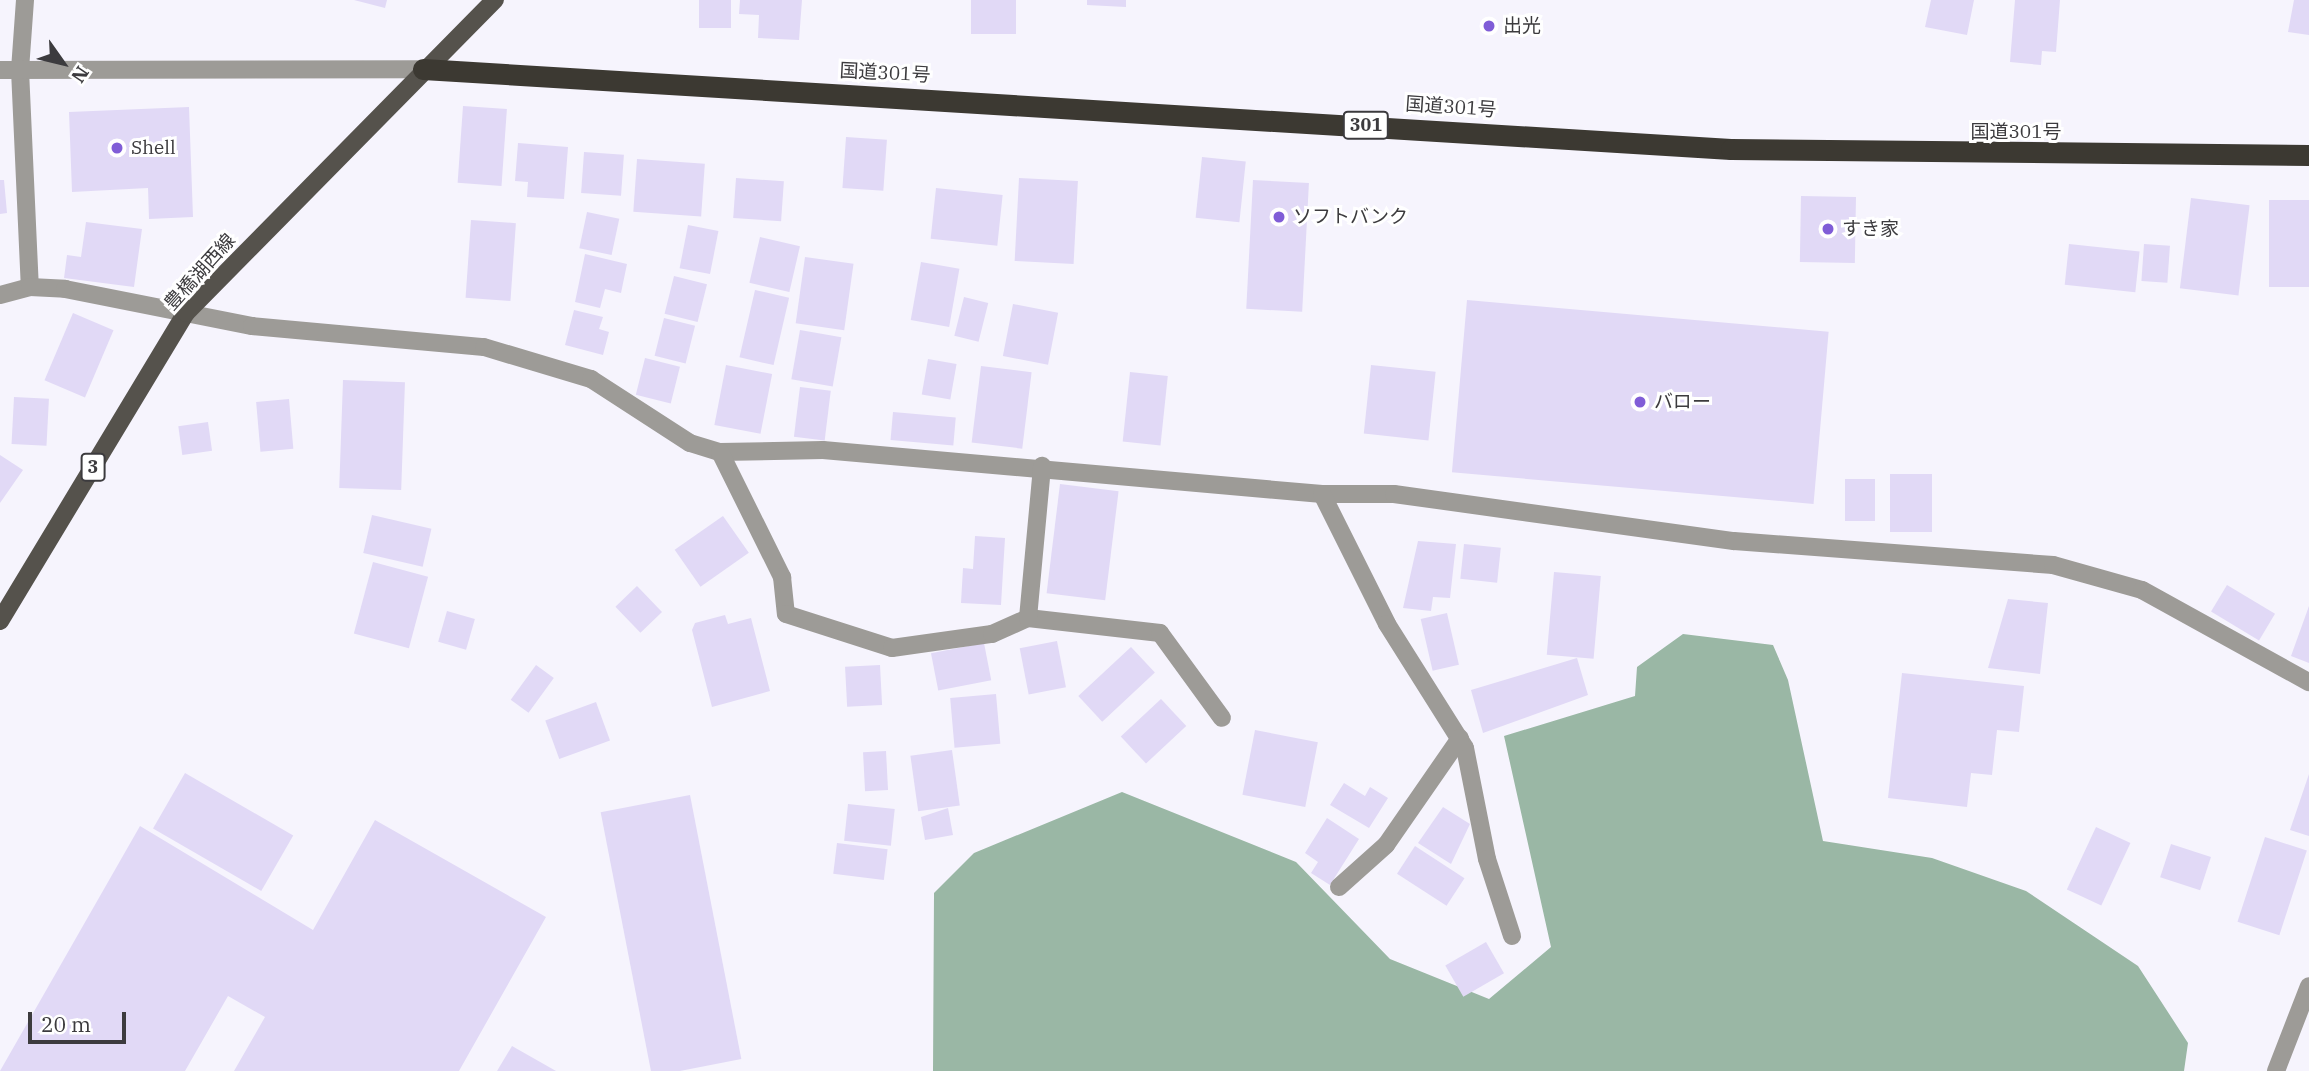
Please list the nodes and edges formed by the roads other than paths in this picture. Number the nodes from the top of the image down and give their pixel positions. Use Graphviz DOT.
graph roads {
  1 [pos="25,0"];
  2 [pos="495,0"];
  3 [pos="423,69"];
  4 [pos="0,70"];
  5 [pos="20,70"];
  6 [pos="2309,155"];
  7 [pos="30,287"];
  8 [pos="0,295"];
  9 [pos="186,313"];
  10 [pos="720,452"];
  11 [pos="1042,466"];
  12 [pos="1322,494"];
  13 [pos="1028,618"];
  14 [pos="0,621"];
  15 [pos="2309,682"];
  16 [pos="1222,718"];
  17 [pos="1460,738"];
  18 [pos="1339,887"];
  19 [pos="1512,936"];
  20 [pos="2309,986"];
  21 [pos="2276,1071"];
  1 -- 5 [label="street"];
  2 -- 3 [label="main road, 豊橋湖西線 / 3"];
  3 -- 5 [label="street"];
  3 -- 6 [label="highway, 国道301号 / 301"];
  3 -- 9 [label="main road, 豊橋湖西線 / 3"];
  4 -- 5 [label="street"];
  5 -- 7 [label="street"];
  7 -- 8 [label="street"];
  7 -- 9 [label="street"];
  9 -- 10 [label="street"];
  9 -- 14 [label="main road, 豊橋湖西線 / 3"];
  10 -- 11 [label="street"];
  10 -- 13 [label="street"];
  11 -- 12 [label="street"];
  11 -- 13 [label="street"];
  12 -- 15 [label="street"];
  12 -- 17 [label="street"];
  13 -- 16 [label="street"];
  17 -- 18 [label="street"];
  17 -- 19 [label="street"];
  20 -- 21 [label="street"];
}
